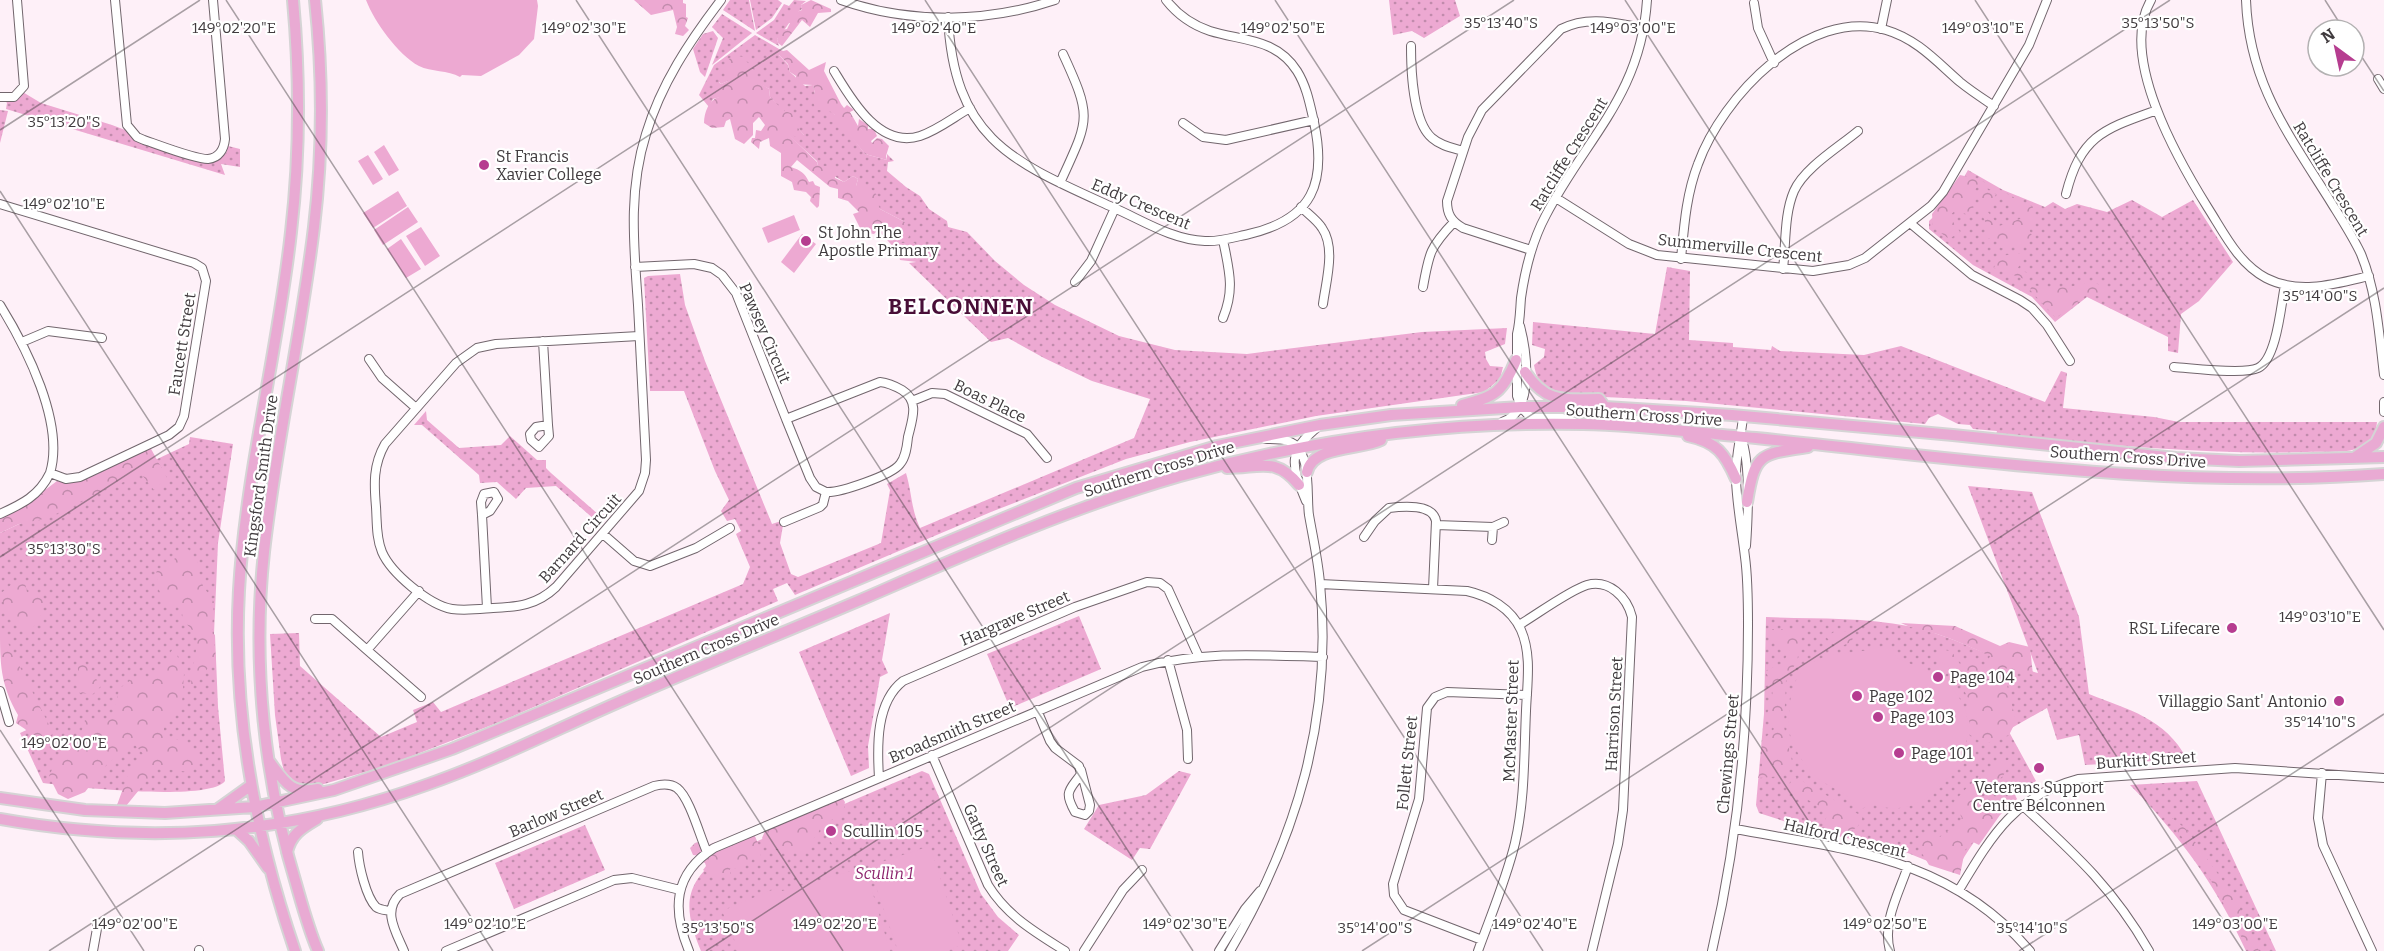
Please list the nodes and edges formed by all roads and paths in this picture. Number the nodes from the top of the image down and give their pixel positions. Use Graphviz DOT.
graph roads {
  1 [pos="17,0"];
  2 [pos="115,0"];
  3 [pos="213,0"];
  4 [pos="293,0"];
  5 [pos="315,0"];
  6 [pos="721,0"];
  7 [pos="841,0"];
  8 [pos="1055,0"];
  9 [pos="1166,0"];
  10 [pos="1647,0"];
  11 [pos="1887,0"];
  12 [pos="2047,0"];
  13 [pos="2151,0"];
  14 [pos="2246,0"];
  15 [pos="1043,2"];
  16 [pos="1754,3"];
  17 [pos="948,17"];
  18 [pos="1644,28"];
  19 [pos="1881,29"];
  20 [pos="1411,46"];
  21 [pos="1063,54"];
  22 [pos="1774,63"];
  23 [pos="834,70"];
  24 [pos="2378,79"];
  25 [pos="2384,89"];
  26 [pos="0,97"];
  27 [pos="1994,106"];
  28 [pos="970,108"];
  29 [pos="2157,110"];
  30 [pos="1314,120"];
  31 [pos="1183,123"];
  32 [pos="1858,131"];
  33 [pos="1463,151"];
  34 [pos="1060,183"];
  35 [pos="2066,194"];
  36 [pos="1556,198"];
  37 [pos="0,204"];
  38 [pos="1301,207"];
  39 [pos="1115,208"];
  40 [pos="1454,222"];
  41 [pos="1910,223"];
  42 [pos="1223,240"];
  43 [pos="1531,250"];
  44 [pos="1681,259"];
  45 [pos="635,267"];
  46 [pos="1783,269"];
  47 [pos="2369,276"];
  48 [pos="1075,282"];
  49 [pos="2285,285"];
  50 [pos="1423,287"];
  51 [pos="1323,304"];
  52 [pos="0,305"];
  53 [pos="1223,318"];
  54 [pos="639,336"];
  55 [pos="102,338"];
  56 [pos="543,341"];
  57 [pos="22,342"];
  58 [pos="1521,358"];
  59 [pos="369,359"];
  60 [pos="2070,361"];
  61 [pos="2383,363"];
  62 [pos="2174,367"];
  63 [pos="2384,375"];
  64 [pos="912,401"];
  65 [pos="2384,402"];
  66 [pos="1521,407"];
  67 [pos="1605,407"];
  68 [pos="416,408"];
  69 [pos="2384,412"];
  70 [pos="1414,413"];
  71 [pos="1743,417"];
  72 [pos="786,419"];
  73 [pos="1577,424"];
  74 [pos="548,425"];
  75 [pos="1494,425"];
  76 [pos="1320,426"];
  77 [pos="1645,427"];
  78 [pos="2384,427"];
  79 [pos="1391,434"];
  80 [pos="1255,437"];
  81 [pos="1741,437"];
  82 [pos="1826,444"];
  83 [pos="1298,447"];
  84 [pos="2384,457"];
  85 [pos="1047,458"];
  86 [pos="2354,459"];
  87 [pos="2384,467"];
  88 [pos="1212,468"];
  89 [pos="1307,472"];
  90 [pos="50,473"];
  91 [pos="2384,474"];
  92 [pos="2356,476"];
  93 [pos="1736,479"];
  94 [pos="1299,485"];
  95 [pos="826,492"];
  96 [pos="1747,502"];
  97 [pos="1307,506"];
  98 [pos="0,514"];
  99 [pos="482,515"];
  100 [pos="784,522"];
  101 [pos="1504,522"];
  102 [pos="1436,525"];
  103 [pos="730,528"];
  104 [pos="1493,528"];
  105 [pos="603,534"];
  106 [pos="1364,537"];
  107 [pos="1492,540"];
  108 [pos="1745,557"];
  109 [pos="1320,584"];
  110 [pos="1433,589"];
  111 [pos="419,591"];
  112 [pos="487,608"];
  113 [pos="315,619"];
  114 [pos="1519,625"];
  115 [pos="367,650"];
  116 [pos="1198,656"];
  117 [pos="1323,657"];
  118 [pos="1168,660"];
  119 [pos="0,691"];
  120 [pos="1527,695"];
  121 [pos="421,697"];
  122 [pos="1037,710"];
  123 [pos="9,722"];
  124 [pos="932,755"];
  125 [pos="1188,759"];
  126 [pos="268,760"];
  127 [pos="1081,770"];
  128 [pos="2322,773"];
  129 [pos="879,778"];
  130 [pos="2384,778"];
  131 [pos="369,779"];
  132 [pos="250,786"];
  133 [pos="0,798"];
  134 [pos="274,804"];
  135 [pos="2022,805"];
  136 [pos="254,807"];
  137 [pos="216,810"];
  138 [pos="326,814"];
  139 [pos="0,819"];
  140 [pos="279,824"];
  141 [pos="260,827"];
  142 [pos="1735,829"];
  143 [pos="237,831"];
  144 [pos="287,852"];
  145 [pos="358,852"];
  146 [pos="707,852"];
  147 [pos="1908,866"];
  148 [pos="270,870"];
  149 [pos="1143,870"];
  150 [pos="680,890"];
  151 [pos="1261,890"];
  152 [pos="1959,890"];
  153 [pos="390,911"];
  154 [pos="98,923"];
  155 [pos="1482,940"];
  156 [pos="93,951"];
  157 [pos="295,951"];
  158 [pos="318,951"];
  159 [pos="404,951"];
  160 [pos="446,951"];
  161 [pos="689,951"];
  162 [pos="1065,951"];
  163 [pos="1084,951"];
  164 [pos="1219,951"];
  165 [pos="1230,951"];
  166 [pos="1478,951"];
  167 [pos="1592,951"];
  168 [pos="1712,951"];
  169 [pos="1890,951"];
  170 [pos="2030,951"];
  171 [pos="2149,951"];
  172 [pos="2372,951"];
  1 -- 26 [label="street"];
  2 -- 3 [label="street"];
  4 -- 132 [label="main road, Kingsford Smith Drive"];
  5 -- 126 [label="main road, Kingsford Smith Drive"];
  6 -- 45 [label="street, Barnard Circuit"];
  7 -- 17 [label="street"];
  8 -- 15 [label="street"];
  9 -- 30 [label="street, Eddy Crescent"];
  10 -- 18 [label="street, Ratcliffe Crescent"];
  11 -- 19 [label="street"];
  12 -- 27 [label="street, Summerville Crescent"];
  13 -- 29 [label="street"];
  14 -- 47 [label="street, Ratcliffe Crescent"];
  15 -- 17 [label="street"];
  16 -- 22 [label="street"];
  17 -- 28 [label="street, Eddy Crescent"];
  18 -- 33 [label="street"];
  18 -- 36 [label="street, Ratcliffe Crescent"];
  19 -- 22 [label="street"];
  19 -- 27 [label="street"];
  20 -- 33 [label="street"];
  21 -- 34 [label="street"];
  22 -- 44 [label="street"];
  23 -- 28 [label="street"];
  24 -- 25 [label="street"];
  27 -- 41 [label="street, Summerville Crescent"];
  28 -- 34 [label="street, Eddy Crescent"];
  29 -- 35 [label="street"];
  29 -- 49 [label="street"];
  30 -- 31 [label="street"];
  30 -- 38 [label="street, Eddy Crescent"];
  32 -- 46 [label="street"];
  33 -- 40 [label="street"];
  34 -- 39 [label="street, Eddy Crescent"];
  36 -- 43 [label="street, Ratcliffe Crescent"];
  36 -- 44 [label="street, Summerville Crescent"];
  37 -- 90 [label="street, Faucett Street"];
  38 -- 42 [label="street, Eddy Crescent"];
  38 -- 51 [label="street"];
  39 -- 42 [label="street, Eddy Crescent"];
  39 -- 48 [label="street"];
  40 -- 43 [label="street"];
  40 -- 50 [label="street"];
  41 -- 46 [label="street, Summerville Crescent"];
  41 -- 60 [label="street"];
  42 -- 53 [label="street"];
  43 -- 58 [label="street, Ratcliffe Crescent"];
  44 -- 46 [label="street, Summerville Crescent"];
  45 -- 54 [label="street, Barnard Circuit"];
  45 -- 72 [label="street, Pawsey Circuit"];
  47 -- 49 [label="street"];
  47 -- 61 [label="street, Ratcliffe Crescent"];
  49 -- 62 [label="street"];
  52 -- 57 [label="street"];
  54 -- 56 [label="street, Barnard Circuit"];
  54 -- 105 [label="street, Barnard Circuit"];
  55 -- 57 [label="street"];
  56 -- 68 [label="street, Barnard Circuit"];
  56 -- 74 [label="street"];
  57 -- 90 [label="street"];
  58 -- 66 [label="street, Ratcliffe Crescent"];
  58 -- 66 [label="street, Ratcliffe Crescent"];
  58 -- 67 [label="main road"];
  58 -- 70 [label="main road"];
  59 -- 68 [label="street"];
  61 -- 63 [label="street, Ratcliffe Crescent"];
  64 -- 72 [label="street"];
  64 -- 85 [label="street, Boas Place"];
  64 -- 95 [label="street"];
  65 -- 69 [label="street"];
  66 -- 67 [label="main road, Southern Cross Drive"];
  66 -- 70 [label="main road, Southern Cross Drive"];
  66 -- 73 [label="street"];
  66 -- 75 [label="street"];
  67 -- 71 [label="main road, Southern Cross Drive"];
  68 -- 111 [label="street, Barnard Circuit"];
  70 -- 76 [label="main road, Southern Cross Drive"];
  71 -- 81 [label="street, Chewings Street"];
  71 -- 86 [label="main road, Southern Cross Drive"];
  72 -- 95 [label="street, Pawsey Circuit"];
  73 -- 75 [label="main road, Southern Cross Drive"];
  73 -- 77 [label="main road, Southern Cross Drive"];
  75 -- 79 [label="main road, Southern Cross Drive"];
  76 -- 80 [label="main road, Southern Cross Drive"];
  76 -- 83 [label="street"];
  77 -- 81 [label="main road, Southern Cross Drive"];
  77 -- 93 [label="main road"];
  78 -- 86 [label="main road"];
  79 -- 83 [label="main road, Southern Cross Drive"];
  79 -- 89 [label="main road"];
  80 -- 83 [label="street"];
  80 -- 131 [label="main road, Southern Cross Drive"];
  81 -- 82 [label="main road, Southern Cross Drive"];
  81 -- 93 [label="street, Chewings Street"];
  81 -- 96 [label="street, Chewings Street"];
  82 -- 92 [label="main road, Southern Cross Drive"];
  82 -- 96 [label="main road"];
  83 -- 88 [label="main road, Southern Cross Drive"];
  83 -- 89 [label="street"];
  83 -- 94 [label="street"];
  84 -- 86 [label="main road, Southern Cross Drive"];
  87 -- 92 [label="street"];
  88 -- 94 [label="main road"];
  88 -- 138 [label="main road, Southern Cross Drive"];
  89 -- 97 [label="street"];
  90 -- 98 [label="street"];
  91 -- 92 [label="main road, Southern Cross Drive"];
  93 -- 108 [label="street, Chewings Street"];
  94 -- 97 [label="street"];
  95 -- 100 [label="street"];
  96 -- 108 [label="street, Chewings Street"];
  97 -- 109 [label="street"];
  99 -- 112 [label="street"];
  101 -- 104 [label="street"];
  102 -- 104 [label="street"];
  102 -- 106 [label="street"];
  102 -- 110 [label="street"];
  103 -- 105 [label="street"];
  104 -- 107 [label="street"];
  105 -- 112 [label="street, Barnard Circuit"];
  108 -- 142 [label="street, Chewings Street"];
  109 -- 110 [label="street, McMaster Street"];
  109 -- 117 [label="street"];
  110 -- 114 [label="street, McMaster Street"];
  111 -- 112 [label="street, Barnard Circuit"];
  111 -- 115 [label="street"];
  113 -- 115 [label="street"];
  114 -- 120 [label="street, McMaster Street"];
  114 -- 167 [label="street, Harrison Street"];
  115 -- 121 [label="street"];
  116 -- 117 [label="street, Broadsmith Street"];
  116 -- 118 [label="street, Broadsmith Street"];
  116 -- 129 [label="street, Hargrave Street"];
  117 -- 151 [label="street"];
  118 -- 122 [label="street, Broadsmith Street"];
  118 -- 125 [label="street"];
  119 -- 123 [label="street"];
  120 -- 155 [label="street, McMaster Street"];
  120 -- 155 [label="street, Follett Street"];
  122 -- 124 [label="street, Broadsmith Street"];
  122 -- 127 [label="street"];
  124 -- 129 [label="street, Broadsmith Street"];
  124 -- 162 [label="street, Gatty Street"];
  126 -- 131 [label="main road"];
  126 -- 134 [label="main road, Kingsford Smith Drive"];
  127 -- 127 [label="street"];
  128 -- 130 [label="street, Burkitt Street"];
  128 -- 135 [label="street, Burkitt Street"];
  128 -- 172 [label="street"];
  129 -- 146 [label="street, Broadsmith Street"];
  131 -- 134 [label="main road, Southern Cross Drive"];
  132 -- 136 [label="main road, Kingsford Smith Drive"];
  132 -- 137 [label="main road"];
  133 -- 137 [label="main road, Southern Cross Drive"];
  134 -- 136 [label="main road, Southern Cross Drive"];
  134 -- 140 [label="main road, Kingsford Smith Drive"];
  135 -- 152 [label="street, Burkitt Street"];
  135 -- 171 [label="street"];
  136 -- 137 [label="main road, Southern Cross Drive"];
  136 -- 141 [label="main road, Kingsford Smith Drive"];
  138 -- 140 [label="main road, Southern Cross Drive"];
  138 -- 144 [label="main road"];
  139 -- 143 [label="main road, Southern Cross Drive"];
  140 -- 141 [label="main road, Southern Cross Drive"];
  140 -- 144 [label="main road, Kingsford Smith Drive"];
  141 -- 143 [label="main road, Southern Cross Drive"];
  141 -- 148 [label="main road, Kingsford Smith Drive"];
  142 -- 147 [label="street, Halford Crescent"];
  142 -- 168 [label="street, Chewings Street"];
  143 -- 148 [label="main road"];
  144 -- 158 [label="main road, Kingsford Smith Drive"];
  145 -- 153 [label="street"];
  146 -- 150 [label="street, Broadsmith Street"];
  146 -- 153 [label="street, Barlow Street"];
  147 -- 152 [label="street, Halford Crescent"];
  147 -- 169 [label="street"];
  148 -- 157 [label="main road, Kingsford Smith Drive"];
  149 -- 163 [label="street"];
  150 -- 160 [label="street"];
  150 -- 161 [label="street, Broadsmith Street"];
  151 -- 164 [label="street"];
  151 -- 165 [label="street"];
  152 -- 170 [label="street, Halford Crescent"];
  153 -- 159 [label="street"];
  154 -- 156 [label="street"];
  155 -- 166 [label="street, McMaster Street"];
}
